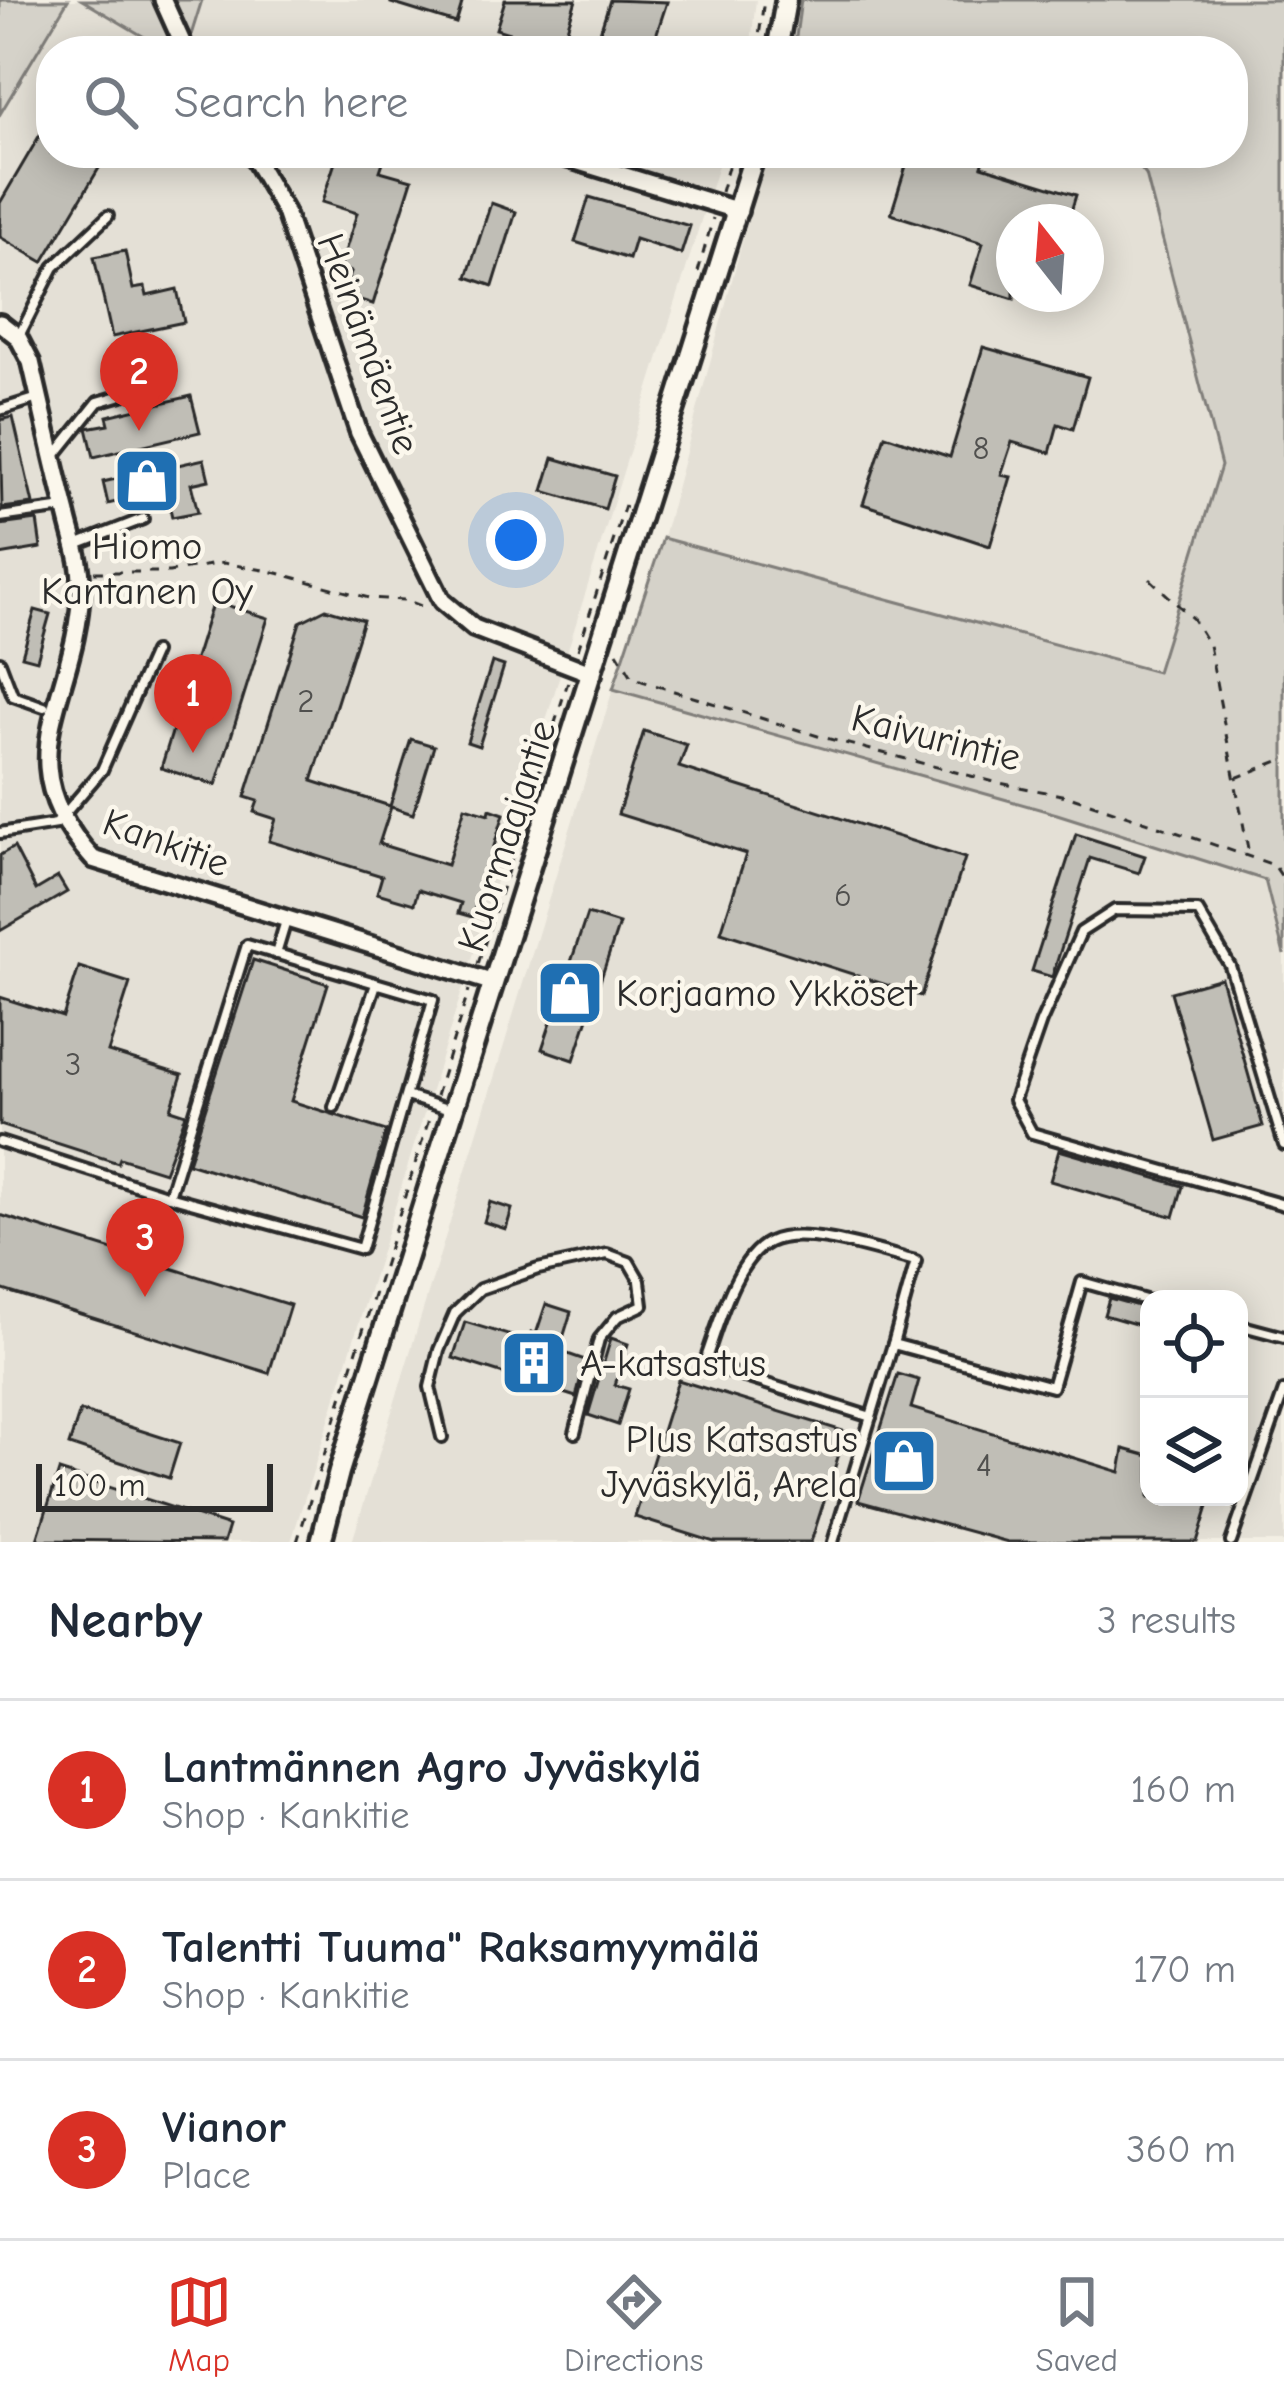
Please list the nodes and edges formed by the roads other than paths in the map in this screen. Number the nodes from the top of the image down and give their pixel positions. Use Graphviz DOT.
graph roads {
  1 [pos="163,0"];
  2 [pos="786,0"];
  3 [pos="179,36"];
  4 [pos="780,36"];
  5 [pos="260,168"];
  6 [pos="598,168"];
  7 [pos="751,168"];
  8 [pos="739,211"];
  9 [pos="108,216"];
  10 [pos="0,323"];
  11 [pos="19,338"];
  12 [pos="166,382"];
  13 [pos="39,398"];
  14 [pos="0,410"];
  15 [pos="53,458"];
  16 [pos="65,508"];
  17 [pos="0,517"];
  18 [pos="142,519"];
  19 [pos="74,546"];
  20 [pos="154,652"];
  21 [pos="0,662"];
  22 [pos="592,674"];
  23 [pos="44,707"];
  24 [pos="56,824"];
  25 [pos="0,833"];
  26 [pos="287,919"];
  27 [pos="276,953"];
  28 [pos="494,983"];
  29 [pos="376,984"];
  30 [pos="406,1096"];
  31 [pos="334,1107"];
  32 [pos="454,1112"];
  33 [pos="0,1142"];
  34 [pos="1284,1145"];
  35 [pos="169,1196"];
  36 [pos="1284,1205"];
  37 [pos="1140,1298"];
  38 [pos="1248,1327"];
  39 [pos="1284,1337"];
  40 [pos="892,1344"];
  41 [pos="1284,1391"];
  42 [pos="871,1417"];
  43 [pos="575,1432"];
  44 [pos="442,1437"];
  45 [pos="321,1540"];
  46 [pos="833,1542"];
  47 [pos="1231,1542"];
  1 -- 3 [label="street"];
  2 -- 4 [label="street"];
  5 -- 22 [label="street, Heinämäentie"];
  6 -- 8 [label="street"];
  7 -- 8 [label="street, Kuormaajantie"];
  8 -- 22 [label="street, Kuormaajantie"];
  9 -- 11 [label="lane"];
  10 -- 11 [label="street"];
  11 -- 13 [label="street, Kankitie"];
  12 -- 15 [label="lane"];
  13 -- 14 [label="lane"];
  13 -- 15 [label="street, Kankitie"];
  15 -- 16 [label="street, Kankitie"];
  16 -- 17 [label="lane"];
  16 -- 19 [label="street, Kankitie"];
  18 -- 19 [label="lane"];
  19 -- 23 [label="street, Kankitie"];
  20 -- 24 [label="lane"];
  21 -- 23 [label="lane"];
  22 -- 28 [label="street, Kuormaajantie"];
  23 -- 24 [label="street, Kankitie"];
  24 -- 25 [label="lane"];
  24 -- 26 [label="street, Kankitie"];
  26 -- 27 [label="lane"];
  26 -- 28 [label="street, Kankitie"];
  27 -- 29 [label="lane"];
  27 -- 35 [label="lane"];
  28 -- 32 [label="street, Kuormaajantie"];
  29 -- 30 [label="lane"];
  29 -- 31 [label="lane"];
  30 -- 32 [label="lane"];
  30 -- 35 [label="lane"];
  32 -- 45 [label="street, Kuormaajantie"];
  33 -- 35 [label="lane"];
  34 -- 36 [label="lane"];
  37 -- 40 [label="lane"];
  38 -- 39 [label="lane"];
  40 -- 42 [label="lane"];
  40 -- 42 [label="lane"];
  41 -- 47 [label="lane"];
  42 -- 46 [label="lane"];
  43 -- 44 [label="lane"];
}
